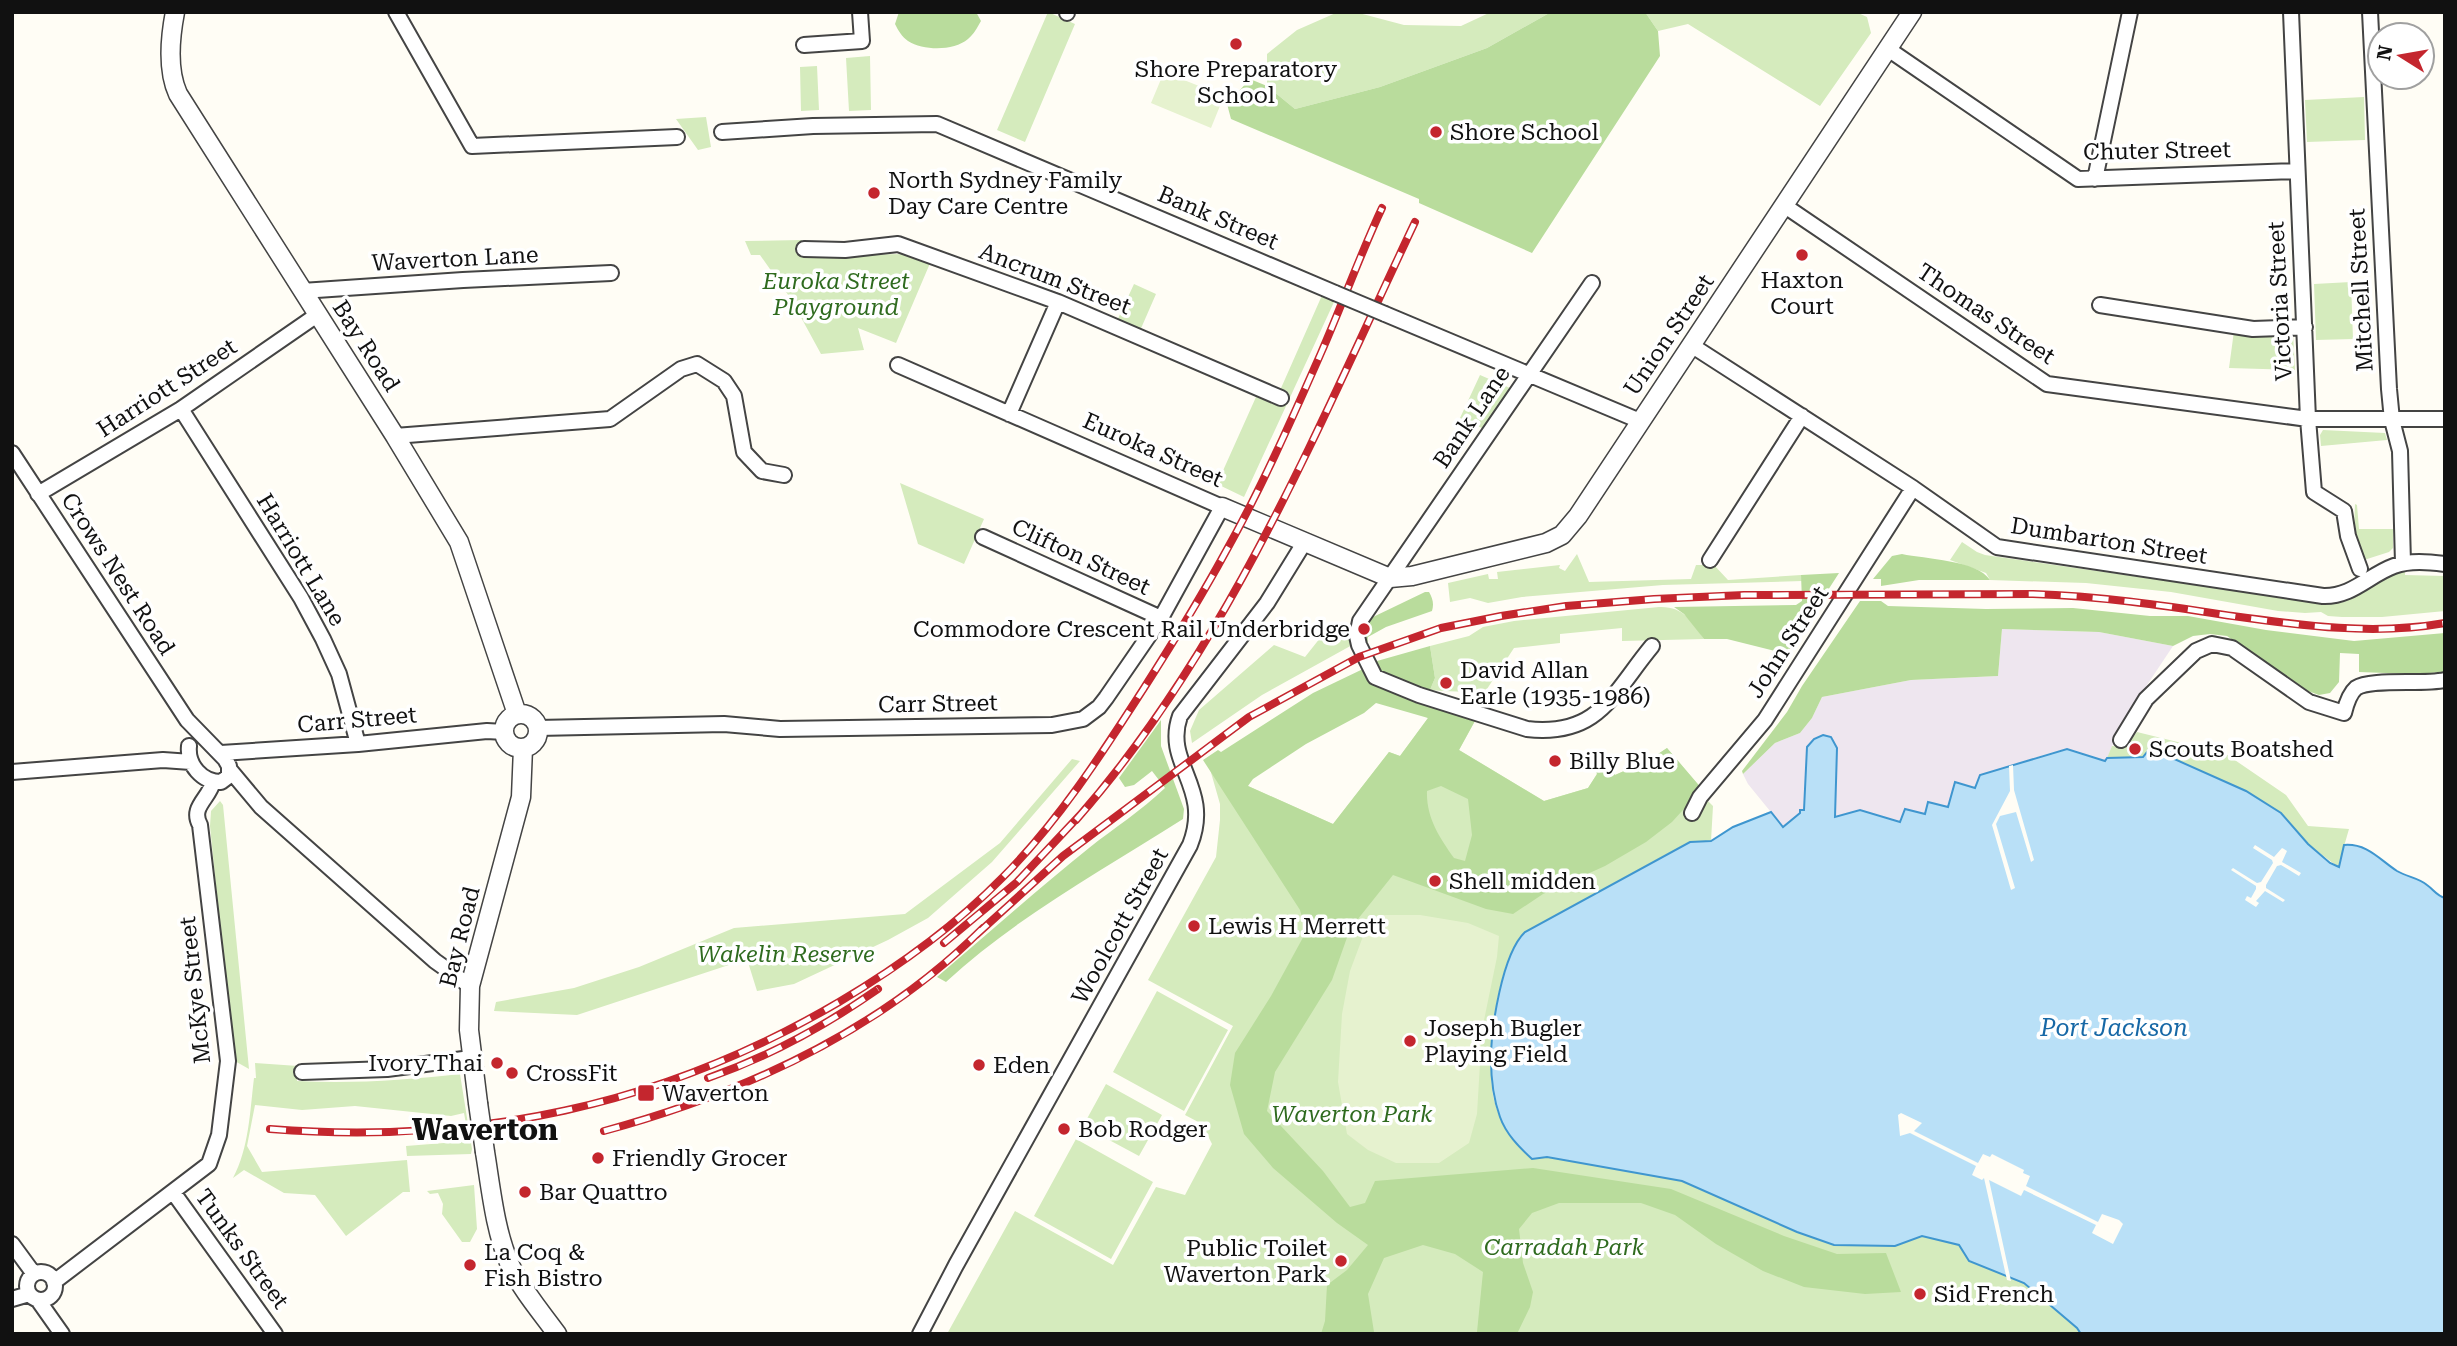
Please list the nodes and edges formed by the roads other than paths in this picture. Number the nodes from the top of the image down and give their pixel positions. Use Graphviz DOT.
graph roads {
  1 [pos="175,12"];
  2 [pos="396,12"];
  3 [pos="860,12"];
  4 [pos="1912,12"];
  5 [pos="2130,12"];
  6 [pos="2291,12"];
  7 [pos="2370,12"];
  8 [pos="804,45"];
  9 [pos="1888,49"];
  10 [pos="722,132"];
  11 [pos="677,137"];
  12 [pos="2297,171"];
  13 [pos="2095,178"];
  14 [pos="1785,206"];
  15 [pos="804,249"];
  16 [pos="611,273"];
  17 [pos="1592,283"];
  18 [pos="302,291"];
  19 [pos="1058,302"];
  20 [pos="2100,305"];
  21 [pos="317,315"];
  22 [pos="2305,327"];
  23 [pos="1692,345"];
  24 [pos="898,365"];
  25 [pos="1529,375"];
  26 [pos="1281,398"];
  27 [pos="181,410"];
  28 [pos="1009,414"];
  29 [pos="1802,416"];
  30 [pos="2445,418"];
  31 [pos="2308,419"];
  32 [pos="2392,420"];
  33 [pos="1640,421"];
  34 [pos="395,436"];
  35 [pos="12,453"];
  36 [pos="784,475"];
  37 [pos="1913,488"];
  38 [pos="38,494"];
  39 [pos="1222,507"];
  40 [pos="983,537"];
  41 [pos="1304,543"];
  42 [pos="1710,559"];
  43 [pos="2403,563"];
  44 [pos="2445,564"];
  45 [pos="2360,569"];
  46 [pos="1390,578"];
  47 [pos="1161,618"];
  48 [pos="1652,646"];
  49 [pos="2445,680"];
  50 [pos="517,714"];
  51 [pos="187,720"];
  52 [pos="538,728"];
  53 [pos="505,732"];
  54 [pos="2121,740"];
  55 [pos="208,741"];
  56 [pos="358,744"];
  57 [pos="191,745"];
  58 [pos="523,748"];
  59 [pos="256,750"];
  60 [pos="221,753"];
  61 [pos="163,760"];
  62 [pos="191,762"];
  63 [pos="12,772"];
  64 [pos="224,776"];
  65 [pos="1692,813"];
  66 [pos="470,986"];
  67 [pos="471,1058"];
  68 [pos="302,1072"];
  69 [pos="173,1192"];
  70 [pos="12,1244"];
  71 [pos="34,1274"];
  72 [pos="54,1282"];
  73 [pos="33,1297"];
  74 [pos="12,1299"];
  75 [pos="62,1334"];
  76 [pos="275,1334"];
  77 [pos="557,1334"];
  78 [pos="920,1334"];
  1 -- 18 [label="street, Bay Road"];
  2 -- 11 [label="street"];
  3 -- 8 [label="street"];
  4 -- 9 [label="street, Union Street"];
  5 -- 13 [label="street"];
  6 -- 12 [label="street, Victoria Street"];
  7 -- 32 [label="street, Mitchell Street"];
  9 -- 13 [label="street, Chuter Street"];
  9 -- 14 [label="street, Union Street"];
  10 -- 25 [label="street, Bank Street, bridge"];
  12 -- 13 [label="street, Chuter Street"];
  12 -- 22 [label="street, Victoria Street"];
  14 -- 23 [label="street, Union Street"];
  14 -- 31 [label="street, Thomas Street"];
  15 -- 19 [label="street, Ancrum Street"];
  16 -- 18 [label="street, Waverton Lane"];
  17 -- 25 [label="street, Bank Lane"];
  18 -- 21 [label="street, Bay Road"];
  19 -- 26 [label="street, Ancrum Street"];
  19 -- 28 [label="street"];
  20 -- 22 [label="street"];
  21 -- 27 [label="street, Harriott Street"];
  21 -- 34 [label="street, Bay Road"];
  22 -- 31 [label="street, Victoria Street"];
  23 -- 29 [label="street, Dumbarton Street"];
  23 -- 33 [label="street, Union Street"];
  24 -- 28 [label="street, Euroka Street"];
  25 -- 33 [label="street, Bank Street"];
  25 -- 46 [label="street, Bank Lane"];
  27 -- 38 [label="street, Harriott Street"];
  27 -- 56 [label="street, Harriott Lane"];
  28 -- 39 [label="street, Euroka Street"];
  29 -- 37 [label="street, Dumbarton Street"];
  29 -- 42 [label="street"];
  30 -- 32 [label="street, Thomas Street"];
  31 -- 32 [label="street, Thomas Street"];
  31 -- 45 [label="street, Victoria Street"];
  32 -- 43 [label="street, Mitchell Street"];
  33 -- 46 [label="street, Union Street"];
  34 -- 36 [label="street"];
  34 -- 50 [label="street, Bay Road"];
  35 -- 38 [label="street, Crows Nest Road"];
  37 -- 43 [label="street, Dumbarton Street"];
  37 -- 65 [label="street, John Street"];
  38 -- 51 [label="street, Crows Nest Road"];
  39 -- 41 [label="street, Euroka Street"];
  39 -- 47 [label="street, Carr Street"];
  40 -- 47 [label="street, Clifton Street"];
  41 -- 46 [label="street, Euroka Street"];
  41 -- 78 [label="street, Woolcott Street"];
  43 -- 44 [label="street"];
  46 -- 48 [label="street, Bank Lane"];
  47 -- 52 [label="street, Carr Street"];
  49 -- 54 [label="street"];
  50 -- 52 [label="street"];
  50 -- 53 [label="street"];
  51 -- 55 [label="street, Crows Nest Road"];
  51 -- 57 [label="street, Crows Nest Road"];
  52 -- 58 [label="street"];
  53 -- 56 [label="street, Carr Street"];
  53 -- 58 [label="street"];
  55 -- 57 [label="street"];
  55 -- 60 [label="street"];
  56 -- 59 [label="street, Carr Street"];
  57 -- 61 [label="street"];
  57 -- 62 [label="street"];
  58 -- 66 [label="street, Bay Road"];
  59 -- 60 [label="street, Carr Street"];
  59 -- 64 [label="street, Carr Street"];
  60 -- 64 [label="street"];
  61 -- 62 [label="street"];
  61 -- 63 [label="street"];
  62 -- 64 [label="street"];
  64 -- 66 [label="street"];
  64 -- 69 [label="street, McKye Street"];
  66 -- 67 [label="street, Bay Road"];
  67 -- 68 [label="street"];
  67 -- 77 [label="street, Bay Road, bridge"];
  69 -- 72 [label="street, McKye Street"];
  69 -- 76 [label="street, Tunks Street"];
  70 -- 71 [label="street"];
  71 -- 72 [label="street"];
  71 -- 73 [label="street"];
  72 -- 73 [label="street"];
  73 -- 74 [label="street"];
  73 -- 75 [label="street"];
}
